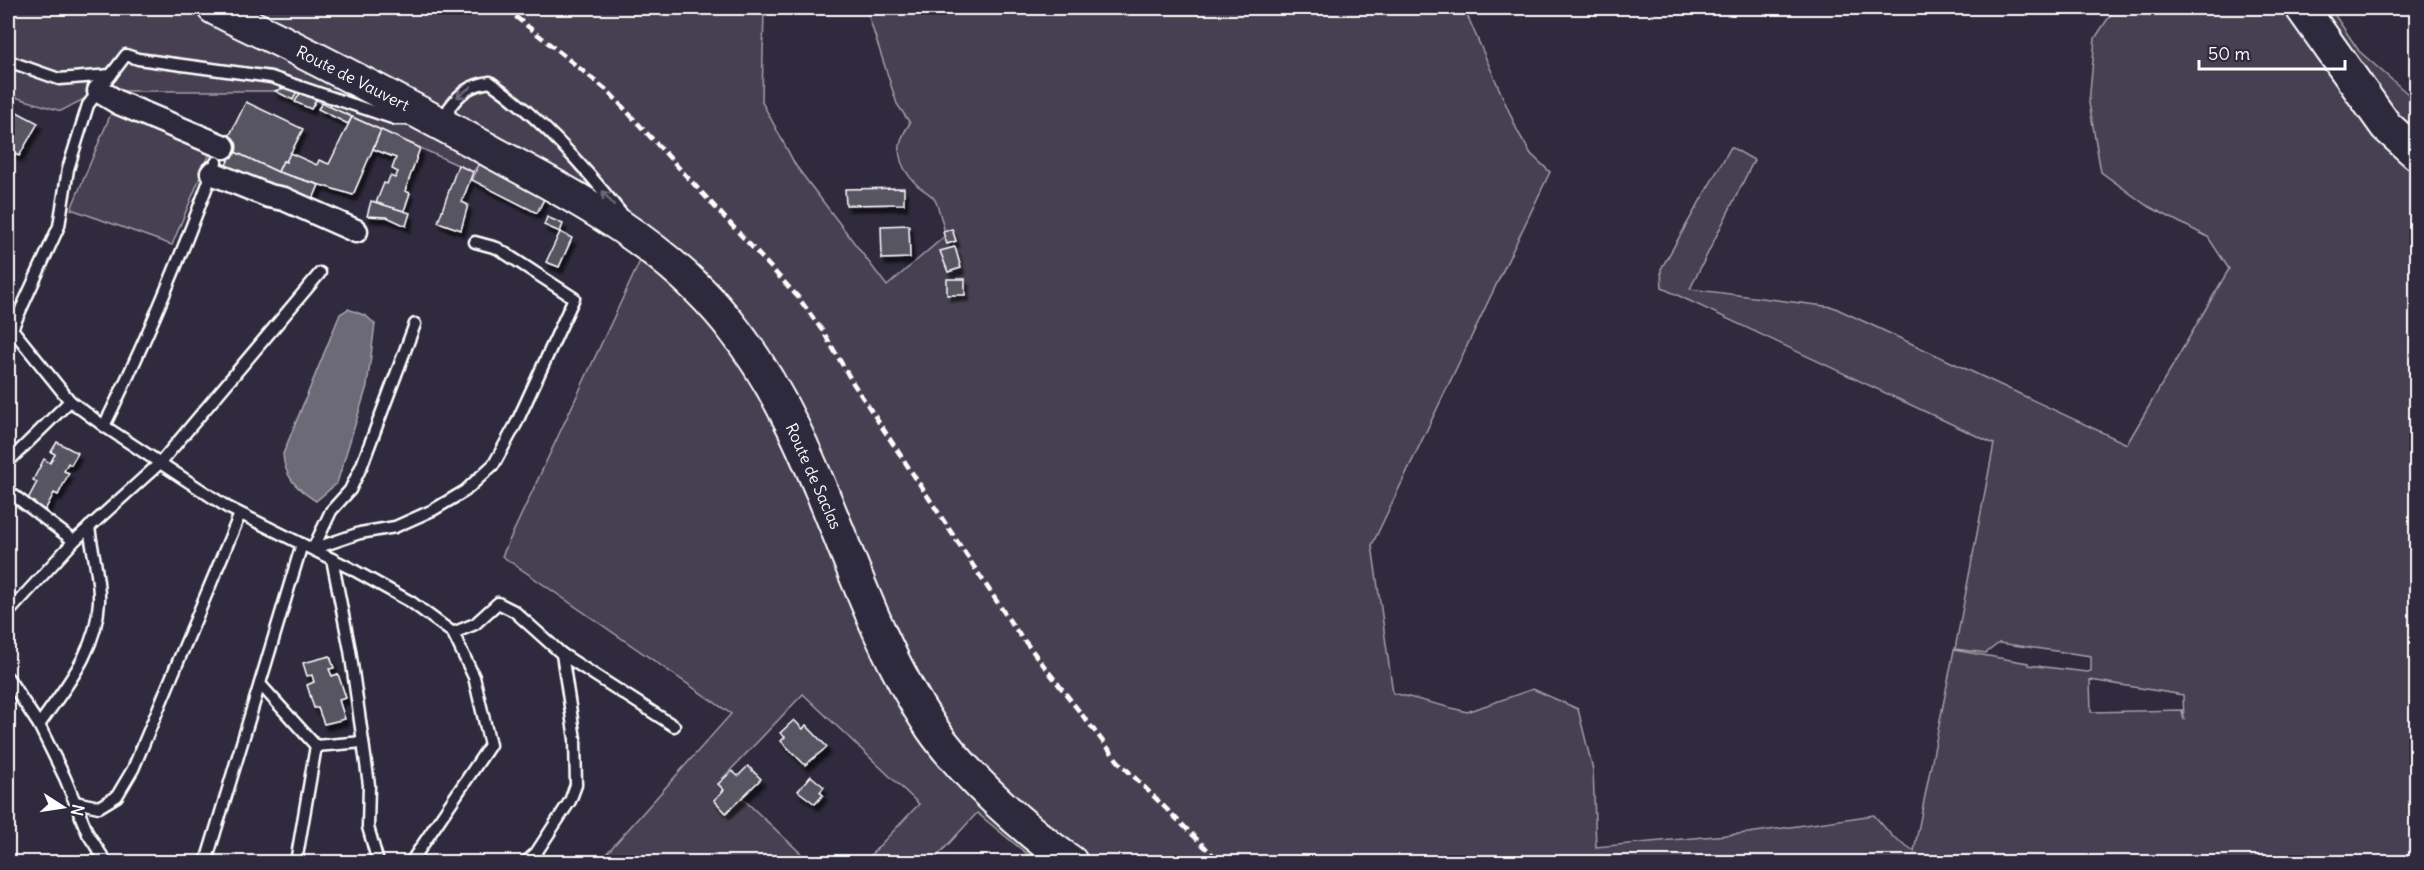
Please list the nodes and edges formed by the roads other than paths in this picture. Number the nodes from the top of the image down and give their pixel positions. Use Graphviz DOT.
graph roads {
  1 [pos="214,8"];
  2 [pos="2302,8"];
  3 [pos="8,61"];
  4 [pos="105,83"];
  5 [pos="443,118"];
  6 [pos="491,151"];
  7 [pos="2416,153"];
  8 [pos="217,161"];
  9 [pos="356,231"];
  10 [pos="475,242"];
  11 [pos="645,243"];
  12 [pos="320,273"];
  13 [pos="415,324"];
  14 [pos="10,327"];
  15 [pos="70,401"];
  16 [pos="104,426"];
  17 [pos="8,462"];
  18 [pos="160,463"];
  19 [pos="8,491"];
  20 [pos="240,514"];
  21 [pos="89,527"];
  22 [pos="74,541"];
  23 [pos="308,547"];
  24 [pos="332,559"];
  25 [pos="8,613"];
  26 [pos="453,633"];
  27 [pos="562,654"];
  28 [pos="8,678"];
  29 [pos="260,684"];
  30 [pos="39,724"];
  31 [pos="674,726"];
  32 [pos="363,742"];
  33 [pos="316,746"];
  34 [pos="75,802"];
  35 [pos="106,862"];
  36 [pos="206,862"];
  37 [pos="296,862"];
  38 [pos="378,862"];
  39 [pos="411,862"];
  40 [pos="526,862"];
  41 [pos="1071,862"];
  1 -- 5 [label="main road, Route de Vauvert"];
  2 -- 7 [label="main road"];
  3 -- 4 [label="lane"];
  4 -- 5 [label="lane"];
  4 -- 8 [label="street"];
  4 -- 14 [label="lane"];
  5 -- 6 [label="main road, Route de Vauvert"];
  11 -- 5 [label="lane, one-way"];
  6 -- 11 [label="main road, Route de Saclas"];
  8 -- 9 [label="street"];
  8 -- 16 [label="lane"];
  10 -- 23 [label="lane"];
  11 -- 41 [label="main road, Route de Saclas"];
  12 -- 18 [label="lane"];
  13 -- 23 [label="lane"];
  14 -- 15 [label="lane"];
  15 -- 16 [label="lane"];
  15 -- 17 [label="lane"];
  16 -- 18 [label="lane"];
  18 -- 20 [label="lane"];
  18 -- 21 [label="lane"];
  19 -- 22 [label="lane"];
  20 -- 23 [label="lane"];
  20 -- 34 [label="lane"];
  21 -- 22 [label="lane"];
  21 -- 30 [label="lane"];
  22 -- 25 [label="lane"];
  23 -- 24 [label="lane"];
  23 -- 29 [label="lane"];
  24 -- 26 [label="lane"];
  24 -- 32 [label="lane"];
  26 -- 27 [label="lane"];
  26 -- 39 [label="lane"];
  27 -- 31 [label="lane"];
  27 -- 40 [label="lane"];
  28 -- 30 [label="lane"];
  29 -- 33 [label="lane"];
  29 -- 36 [label="lane"];
  30 -- 34 [label="lane"];
  32 -- 33 [label="lane"];
  32 -- 38 [label="lane"];
  33 -- 37 [label="lane"];
  34 -- 35 [label="lane"];
}
